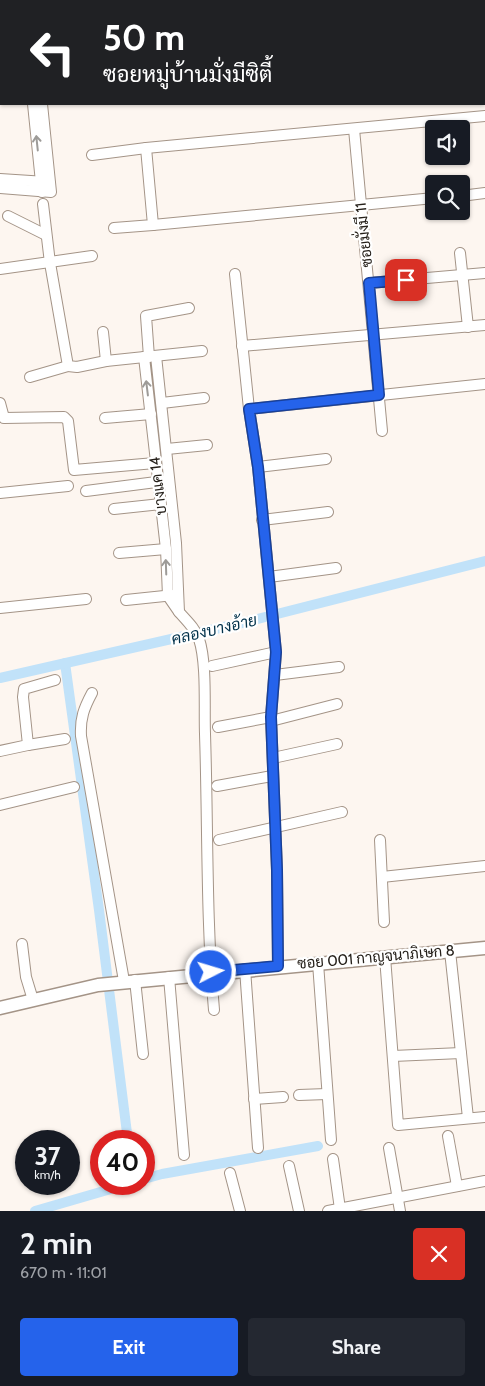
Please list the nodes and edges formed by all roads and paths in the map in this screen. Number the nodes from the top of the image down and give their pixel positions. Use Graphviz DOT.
graph roads {
  1 [pos="32,105"];
  2 [pos="42,105"];
  3 [pos="485,116"];
  4 [pos="354,128"];
  5 [pos="146,148"];
  6 [pos="92,155"];
  7 [pos="0,179"];
  8 [pos="44,186"];
  9 [pos="0,188"];
  10 [pos="485,193"];
  11 [pos="470,195"];
  12 [pos="425,199"];
  13 [pos="43,204"];
  14 [pos="361,204"];
  15 [pos="8,216"];
  16 [pos="153,225"];
  17 [pos="114,228"];
  18 [pos="46,235"];
  19 [pos="460,253"];
  20 [pos="92,256"];
  21 [pos="50,263"];
  22 [pos="0,269"];
  23 [pos="485,273"];
  24 [pos="235,274"];
  25 [pos="462,275"];
  26 [pos="369,283"];
  27 [pos="189,308"];
  28 [pos="485,325"];
  29 [pos="468,327"];
  30 [pos="103,332"];
  31 [pos="375,336"];
  32 [pos="242,346"];
  33 [pos="202,351"];
  34 [pos="150,357"];
  35 [pos="106,361"];
  36 [pos="68,366"];
  37 [pos="30,377"];
  38 [pos="485,384"];
  39 [pos="379,395"];
  40 [pos="204,398"];
  41 [pos="162,403"];
  42 [pos="0,404"];
  43 [pos="249,409"];
  44 [pos="151,414"];
  45 [pos="105,418"];
  46 [pos="382,431"];
  47 [pos="207,445"];
  48 [pos="166,449"];
  49 [pos="326,459"];
  50 [pos="155,463"];
  51 [pos="258,467"];
  52 [pos="169,480"];
  53 [pos="157,481"];
  54 [pos="68,486"];
  55 [pos="86,491"];
  56 [pos="0,493"];
  57 [pos="160,504"];
  58 [pos="114,509"];
  59 [pos="328,512"];
  60 [pos="262,520"];
  61 [pos="176,543"];
  62 [pos="165,546"];
  63 [pos="119,553"];
  64 [pos="336,568"];
  65 [pos="269,577"];
  66 [pos="180,595"];
  67 [pos="168,596"];
  68 [pos="86,600"];
  69 [pos="126,600"];
  70 [pos="0,608"];
  71 [pos="179,612"];
  72 [pos="276,652"];
  73 [pos="212,666"];
  74 [pos="339,667"];
  75 [pos="275,675"];
  76 [pos="55,680"];
  77 [pos="92,693"];
  78 [pos="337,704"];
  79 [pos="271,719"];
  80 [pos="218,727"];
  81 [pos="66,739"];
  82 [pos="337,744"];
  83 [pos="28,745"];
  84 [pos="0,751"];
  85 [pos="273,758"];
  86 [pos="272,776"];
  87 [pos="217,786"];
  88 [pos="74,787"];
  89 [pos="0,805"];
  90 [pos="342,812"];
  91 [pos="275,828"];
  92 [pos="219,840"];
  93 [pos="380,840"];
  94 [pos="485,866"];
  95 [pos="382,877"];
  96 [pos="384,922"];
  97 [pos="22,944"];
  98 [pos="485,948"];
  99 [pos="450,951"];
  100 [pos="386,957"];
  101 [pos="318,963"];
  102 [pos="278,966"];
  103 [pos="245,969"];
  104 [pos="211,972"];
  105 [pos="169,977"];
  106 [pos="130,981"];
  107 [pos="33,1000"];
  108 [pos="0,1008"];
  109 [pos="214,1010"];
  110 [pos="461,1052"];
  111 [pos="143,1054"];
  112 [pos="393,1056"];
  113 [pos="327,1094"];
  114 [pos="299,1095"];
  115 [pos="283,1097"];
  116 [pos="254,1099"];
  117 [pos="485,1117"];
  118 [pos="468,1118"];
  119 [pos="448,1136"];
  120 [pos="331,1140"];
  121 [pos="258,1148"];
  122 [pos="389,1148"];
  123 [pos="184,1155"];
  124 [pos="333,1159"];
  125 [pos="289,1166"];
  126 [pos="230,1174"];
  127 [pos="485,1181"];
  128 [pos="457,1186"];
  129 [pos="398,1198"];
  130 [pos="340,1209"];
  131 [pos="240,1211"];
  132 [pos="299,1211"];
  133 [pos="328,1211"];
  134 [pos="400,1211"];
  8 -- 1 [label="street, one-way"];
  2 -- 8 [label="street"];
  3 -- 4 [label="street"];
  4 -- 5 [label="street"];
  4 -- 14 [label="street, ซอยมั่งมี 11"];
  5 -- 6 [label="street"];
  5 -- 16 [label="street"];
  7 -- 8 [label="street"];
  8 -- 9 [label="street"];
  10 -- 11 [label="street"];
  12 -- 14 [label="street"];
  13 -- 18 [label="street"];
  14 -- 16 [label="street"];
  14 -- 26 [label="street, ซอยมั่งมี 11"];
  15 -- 18 [label="street"];
  16 -- 17 [label="street"];
  18 -- 21 [label="street"];
  19 -- 25 [label="street"];
  20 -- 21 [label="street"];
  21 -- 22 [label="street"];
  21 -- 36 [label="street"];
  23 -- 25 [label="street"];
  24 -- 32 [label="street"];
  25 -- 26 [label="street"];
  25 -- 29 [label="street"];
  26 -- 31 [label="street, ซอยมั่งมี 11"];
  27 -- 34 [label="street"];
  28 -- 29 [label="street"];
  29 -- 31 [label="street"];
  30 -- 35 [label="street"];
  31 -- 32 [label="street"];
  31 -- 39 [label="street, ซอยมั่งมี 11"];
  32 -- 43 [label="street"];
  33 -- 34 [label="street"];
  34 -- 35 [label="street"];
  34 -- 41 [label="street, บางแค 14"];
  44 -- 34 [label="street, บางแค 14, one-way"];
  35 -- 36 [label="street"];
  36 -- 37 [label="street"];
  38 -- 39 [label="street"];
  39 -- 43 [label="street"];
  39 -- 46 [label="street, ซอยมั่งมี 11"];
  40 -- 41 [label="street"];
  41 -- 48 [label="street, บางแค 14"];
  42 -- 50 [label="street"];
  43 -- 51 [label="street"];
  44 -- 45 [label="street"];
  44 -- 50 [label="street, บางแค 14"];
  47 -- 48 [label="street"];
  48 -- 52 [label="street, บางแค 14"];
  49 -- 51 [label="street"];
  50 -- 53 [label="street, บางแค 14"];
  51 -- 60 [label="street"];
  52 -- 53 [label="street"];
  52 -- 61 [label="street, บางแค 14"];
  53 -- 55 [label="street"];
  53 -- 57 [label="street, บางแค 14"];
  54 -- 56 [label="street"];
  57 -- 58 [label="street"];
  57 -- 62 [label="street, บางแค 14"];
  59 -- 60 [label="street"];
  60 -- 65 [label="street"];
  61 -- 62 [label="street"];
  61 -- 66 [label="street, บางแค 14"];
  62 -- 63 [label="street"];
  67 -- 62 [label="street, บางแค 14, one-way"];
  64 -- 65 [label="street"];
  65 -- 72 [label="street"];
  66 -- 67 [label="street"];
  66 -- 71 [label="street, บางแค 14"];
  67 -- 69 [label="street"];
  67 -- 71 [label="street"];
  68 -- 70 [label="street"];
  71 -- 104 [label="street"];
  72 -- 73 [label="street"];
  72 -- 75 [label="street"];
  74 -- 75 [label="street"];
  75 -- 79 [label="street"];
  76 -- 83 [label="street"];
  77 -- 106 [label="street"];
  78 -- 79 [label="street"];
  79 -- 80 [label="street"];
  79 -- 85 [label="street"];
  81 -- 83 [label="street"];
  82 -- 85 [label="street"];
  83 -- 84 [label="street"];
  85 -- 86 [label="street"];
  86 -- 87 [label="street"];
  86 -- 91 [label="street"];
  88 -- 89 [label="street"];
  90 -- 91 [label="street"];
  91 -- 92 [label="street"];
  91 -- 102 [label="street"];
  93 -- 95 [label="street"];
  94 -- 95 [label="street"];
  95 -- 96 [label="street"];
  97 -- 107 [label="street"];
  98 -- 99 [label="street, ซอย 001 กาญจนาภิเษก 8"];
  99 -- 100 [label="street, ซอย 001 กาญจนาภิเษก 8"];
  99 -- 110 [label="street"];
  100 -- 101 [label="street, ซอย 001 กาญจนาภิเษก 8"];
  100 -- 112 [label="street"];
  101 -- 102 [label="street, ซอย 001 กาญจนาภิเษก 8"];
  101 -- 113 [label="street"];
  102 -- 103 [label="street, ซอย 001 กาญจนาภิเษก 8"];
  103 -- 104 [label="street, ซอย 001 กาญจนาภิเษก 8"];
  103 -- 116 [label="street"];
  104 -- 105 [label="street, ซอย 001 กาญจนาภิเษก 8"];
  104 -- 109 [label="street"];
  105 -- 106 [label="street, ซอย 001 กาญจนาภิเษก 8"];
  105 -- 123 [label="street"];
  106 -- 107 [label="street, ซอย 001 กาญจนาภิเษก 8"];
  106 -- 111 [label="street"];
  107 -- 108 [label="street, ซอย 001 กาญจนาภิเษก 8"];
  110 -- 112 [label="street"];
  110 -- 118 [label="street"];
  112 -- 118 [label="street"];
  113 -- 114 [label="street"];
  113 -- 120 [label="street"];
  115 -- 116 [label="street"];
  116 -- 121 [label="street"];
  117 -- 118 [label="street"];
  119 -- 128 [label="street"];
  122 -- 129 [label="street"];
  124 -- 130 [label="street"];
  125 -- 132 [label="street"];
  126 -- 131 [label="street"];
  127 -- 128 [label="street"];
  128 -- 129 [label="street"];
  129 -- 130 [label="street"];
  129 -- 134 [label="street"];
  130 -- 133 [label="street"];
}
